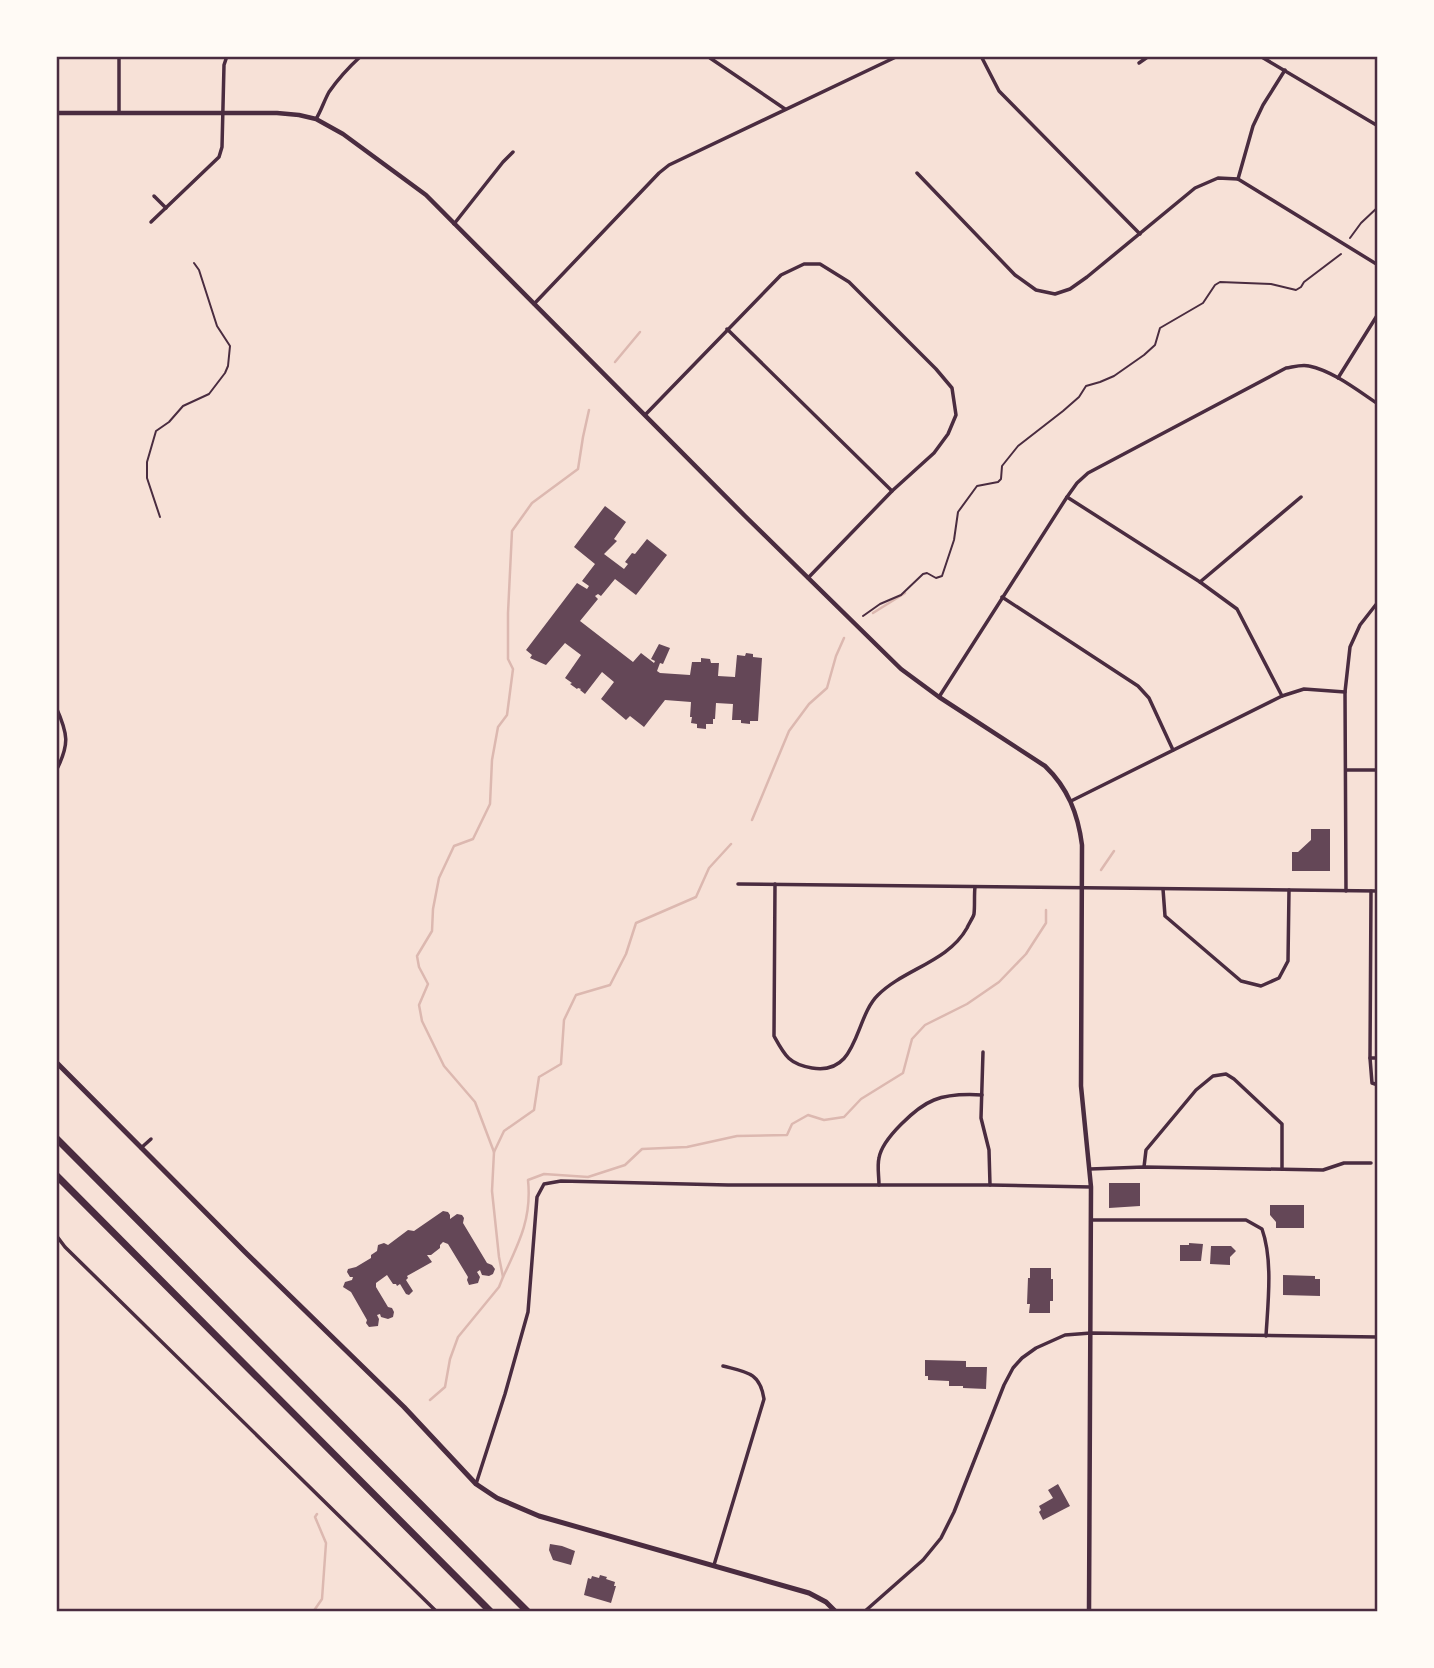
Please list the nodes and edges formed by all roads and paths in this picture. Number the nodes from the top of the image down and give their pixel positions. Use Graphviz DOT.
graph roads {
  1 [pos="119,56"];
  2 [pos="228,56"];
  3 [pos="361,56"];
  4 [pos="898,56"];
  5 [pos="981,56"];
  6 [pos="1149,56"];
  7 [pos="1260,56"];
  8 [pos="710,58"];
  9 [pos="1139,63"];
  10 [pos="1284,71"];
  11 [pos="785,109"];
  12 [pos="56,113"];
  13 [pos="119,113"];
  14 [pos="223,113"];
  15 [pos="316,119"];
  16 [pos="1378,126"];
  17 [pos="513,152"];
  18 [pos="917,173"];
  19 [pos="1238,179"];
  20 [pos="154,196"];
  21 [pos="1378,207"];
  22 [pos="166,208"];
  23 [pos="150,222"];
  24 [pos="454,224"];
  25 [pos="1140,234"];
  26 [pos="1350,238"];
  27 [pos="1341,254"];
  28 [pos="194,263"];
  29 [pos="1378,265"];
  30 [pos="534,304"];
  31 [pos="1378,314"];
  32 [pos="727,329"];
  33 [pos="1338,378"];
  34 [pos="1378,404"];
  35 [pos="645,415"];
  36 [pos="892,491"];
  37 [pos="1067,497"];
  38 [pos="1301,497"];
  39 [pos="160,517"];
  40 [pos="808,578"];
  41 [pos="1200,582"];
  42 [pos="1002,597"];
  43 [pos="1378,602"];
  44 [pos="863,616"];
  45 [pos="1345,692"];
  46 [pos="1282,696"];
  47 [pos="939,697"];
  48 [pos="56,707"];
  49 [pos="1173,750"];
  50 [pos="1346,770"];
  51 [pos="1378,770"];
  52 [pos="56,771"];
  53 [pos="1071,801"];
  54 [pos="738,884"];
  55 [pos="775,884"];
  56 [pos="975,887"];
  57 [pos="1083,888"];
  58 [pos="1163,888"];
  59 [pos="1289,890"];
  60 [pos="1346,891"];
  61 [pos="1371,891"];
  62 [pos="1378,891"];
  63 [pos="983,1052"];
  64 [pos="1370,1058"];
  65 [pos="1378,1058"];
  66 [pos="56,1062"];
  67 [pos="1378,1085"];
  68 [pos="982,1095"];
  69 [pos="56,1138"];
  70 [pos="151,1139"];
  71 [pos="141,1148"];
  72 [pos="1371,1163"];
  73 [pos="1144,1167"];
  74 [pos="1090,1169"];
  75 [pos="1282,1169"];
  76 [pos="56,1175"];
  77 [pos="879,1185"];
  78 [pos="990,1185"];
  79 [pos="1091,1187"];
  80 [pos="1091,1220"];
  81 [pos="56,1234"];
  82 [pos="1091,1333"];
  83 [pos="1266,1336"];
  84 [pos="1378,1336"];
  85 [pos="723,1366"];
  86 [pos="477,1484"];
  87 [pos="714,1565"];
  88 [pos="438,1612"];
  89 [pos="491,1612"];
  90 [pos="528,1612"];
  91 [pos="836,1612"];
  92 [pos="864,1612"];
  93 [pos="1089,1612"];
  1 -- 13 [label="street"];
  2 -- 14 [label="street"];
  3 -- 15 [label="street"];
  4 -- 11 [label="street"];
  5 -- 25 [label="street"];
  6 -- 9 [label="street"];
  7 -- 10 [label="street"];
  8 -- 11 [label="street"];
  10 -- 16 [label="street"];
  10 -- 19 [label="street"];
  11 -- 30 [label="street"];
  12 -- 13 [label="street"];
  13 -- 14 [label="street"];
  14 -- 15 [label="street"];
  14 -- 22 [label="street"];
  15 -- 24 [label="street"];
  17 -- 24 [label="street"];
  18 -- 25 [label="street"];
  19 -- 25 [label="street"];
  19 -- 29 [label="street"];
  20 -- 22 [label="street"];
  21 -- 26 [label="path"];
  22 -- 23 [label="street"];
  24 -- 30 [label="street"];
  27 -- 44 [label="path"];
  28 -- 39 [label="path"];
  30 -- 35 [label="street"];
  31 -- 33 [label="street"];
  32 -- 35 [label="street"];
  32 -- 36 [label="street"];
  32 -- 36 [label="street"];
  33 -- 34 [label="street"];
  33 -- 37 [label="street"];
  35 -- 40 [label="street"];
  36 -- 40 [label="street"];
  37 -- 41 [label="street"];
  37 -- 42 [label="street"];
  38 -- 41 [label="street"];
  40 -- 47 [label="street"];
  41 -- 46 [label="street"];
  42 -- 47 [label="street"];
  42 -- 49 [label="street"];
  43 -- 45 [label="street"];
  45 -- 46 [label="street"];
  45 -- 50 [label="street"];
  46 -- 49 [label="street"];
  47 -- 53 [label="street"];
  48 -- 52 [label="street"];
  49 -- 53 [label="street"];
  50 -- 51 [label="street"];
  50 -- 60 [label="street"];
  53 -- 57 [label="street"];
  54 -- 55 [label="street"];
  55 -- 56 [label="street"];
  55 -- 56 [label="street"];
  56 -- 57 [label="street"];
  57 -- 58 [label="street"];
  57 -- 74 [label="street"];
  58 -- 59 [label="street"];
  58 -- 59 [label="street"];
  59 -- 60 [label="street"];
  60 -- 61 [label="street"];
  61 -- 62 [label="street"];
  61 -- 64 [label="street"];
  63 -- 68 [label="street"];
  64 -- 65 [label="street"];
  64 -- 67 [label="street"];
  66 -- 71 [label="main road"];
  68 -- 77 [label="street"];
  68 -- 78 [label="street"];
  69 -- 90 [label="highway"];
  70 -- 71 [label="street"];
  71 -- 86 [label="main road"];
  72 -- 75 [label="street"];
  73 -- 74 [label="street"];
  73 -- 75 [label="street"];
  73 -- 75 [label="street"];
  74 -- 79 [label="street"];
  76 -- 89 [label="highway"];
  77 -- 78 [label="street"];
  77 -- 86 [label="street"];
  78 -- 79 [label="street"];
  79 -- 80 [label="street"];
  80 -- 82 [label="street"];
  80 -- 83 [label="street"];
  81 -- 88 [label="street"];
  82 -- 83 [label="street"];
  82 -- 92 [label="street"];
  82 -- 93 [label="street"];
  83 -- 84 [label="street"];
  85 -- 87 [label="street"];
  86 -- 87 [label="main road"];
  87 -- 91 [label="main road"];
}
